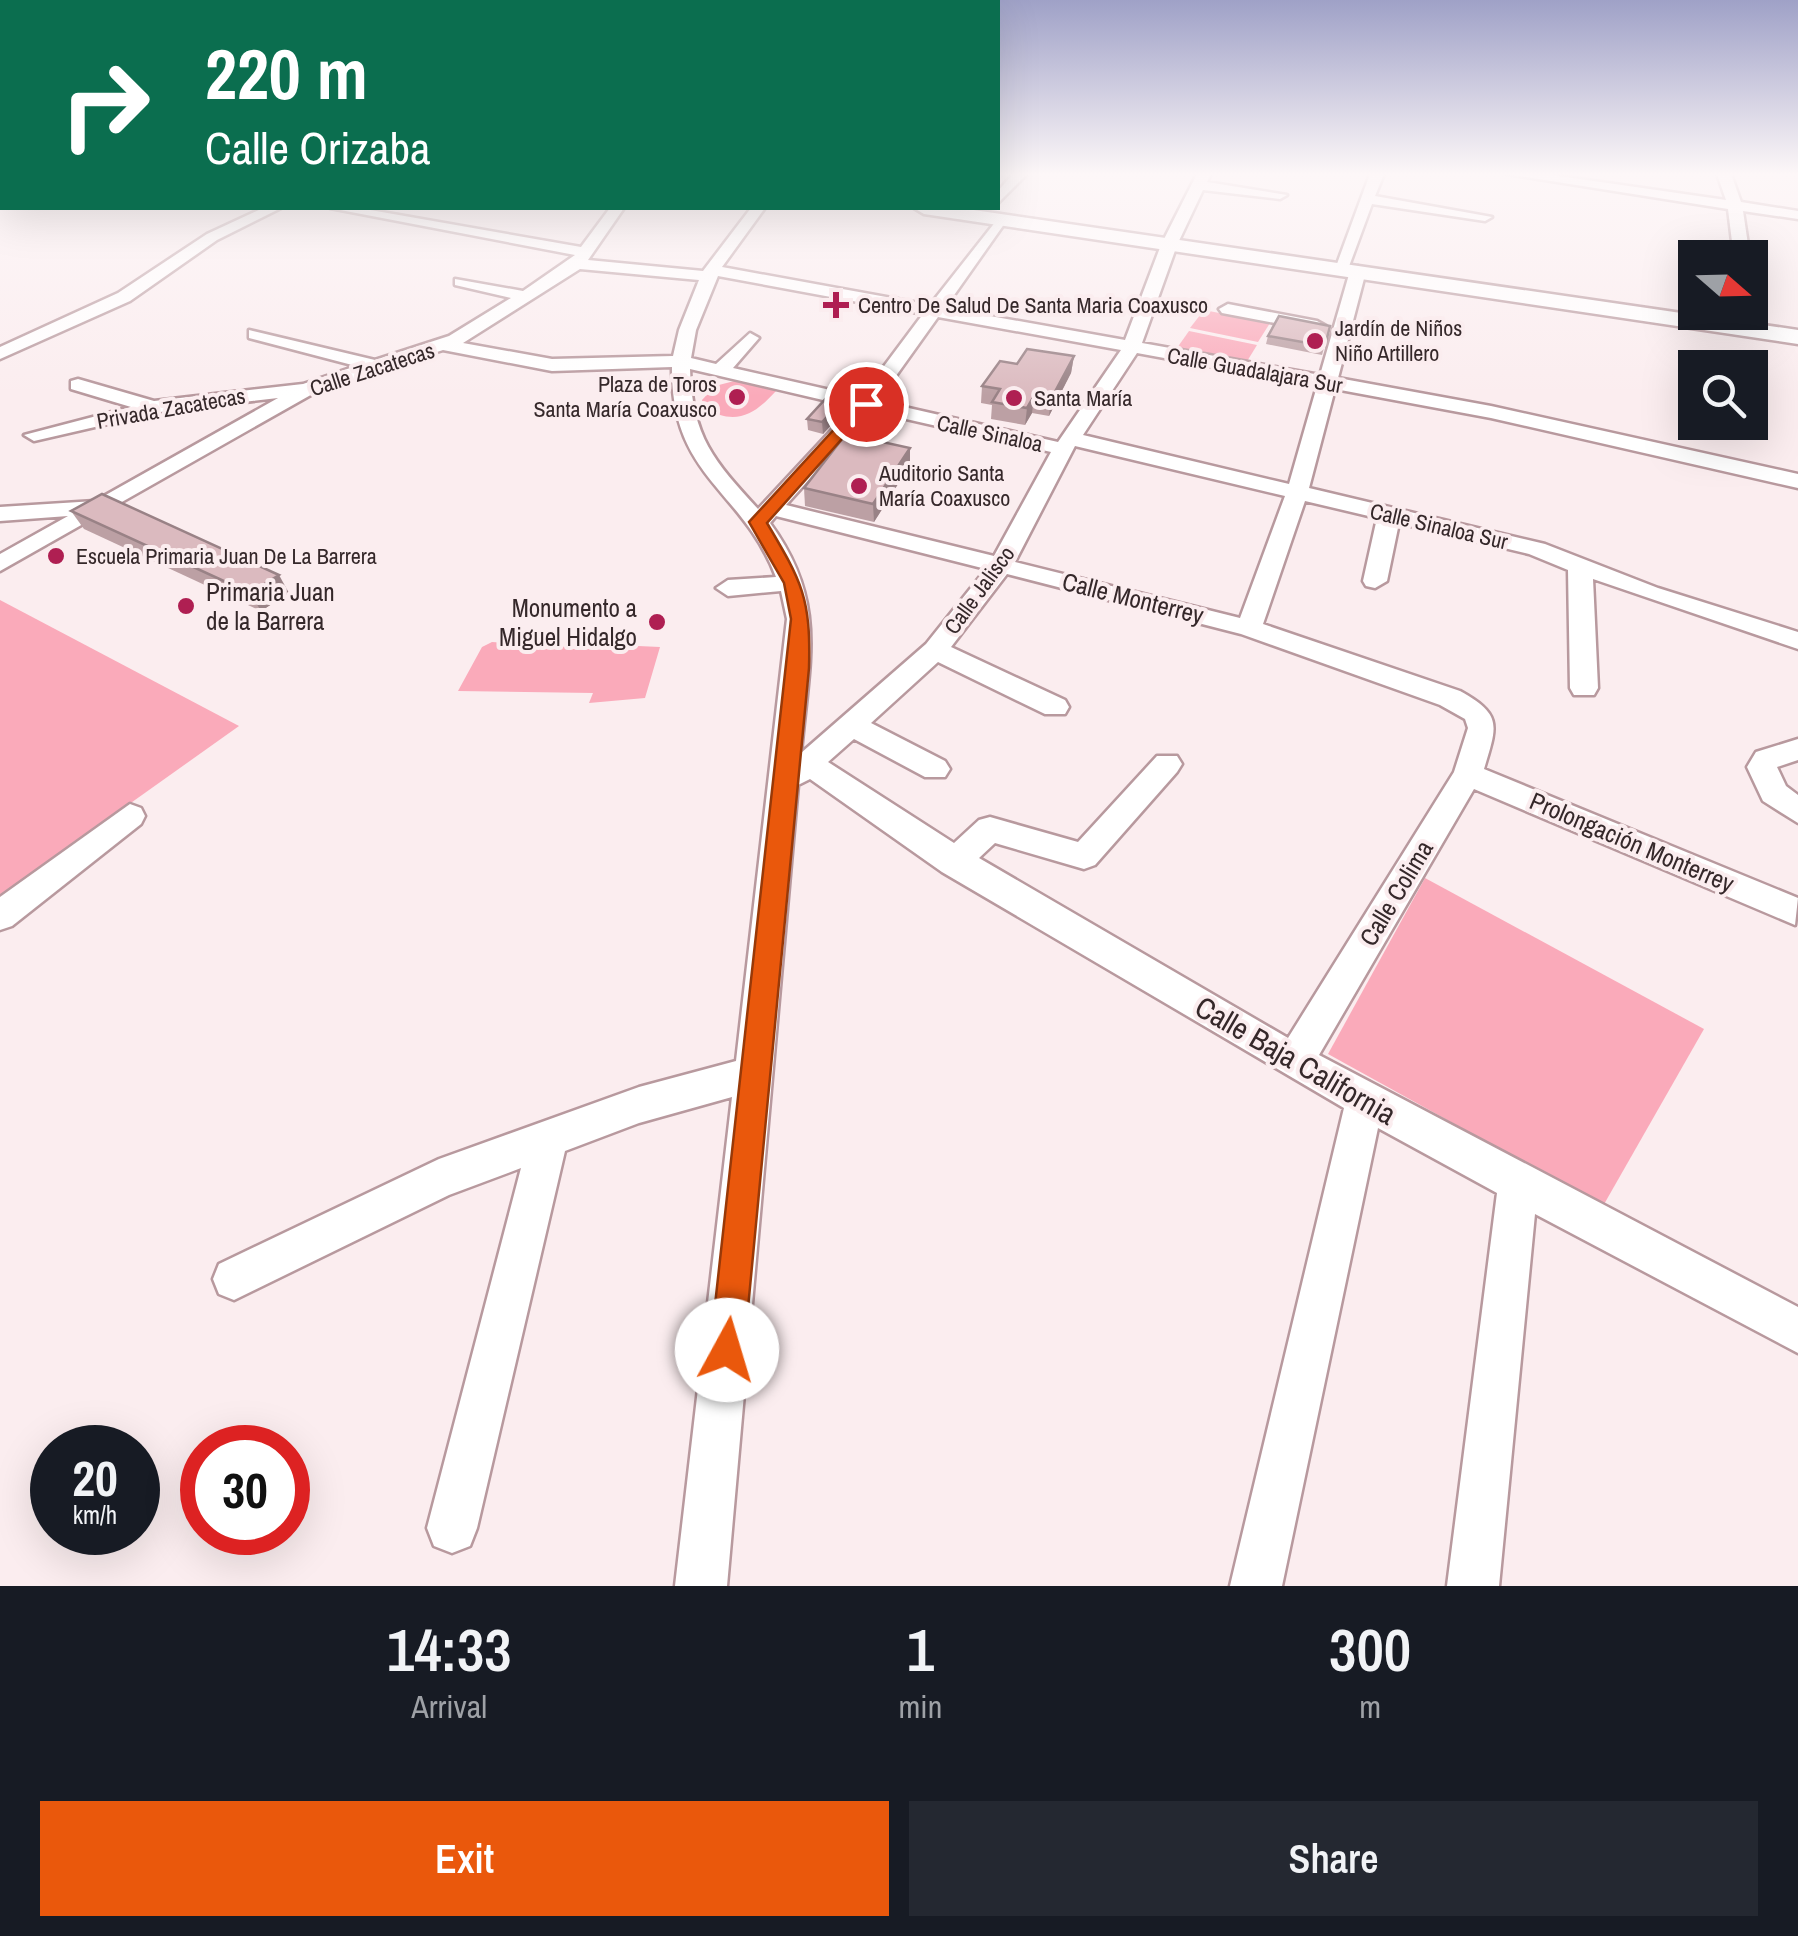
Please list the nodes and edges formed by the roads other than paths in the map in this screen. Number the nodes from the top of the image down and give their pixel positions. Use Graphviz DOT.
graph roads {
  1 [pos="195,248"];
  2 [pos="531,248"];
  3 [pos="587,248"];
  4 [pos="727,248"];
  5 [pos="971,248"];
  6 [pos="1168,248"];
  7 [pos="1191,248"];
  8 [pos="1354,248"];
  9 [pos="580,258"];
  10 [pos="1349,270"];
  11 [pos="708,273"];
  12 [pos="461,282"];
  13 [pos="526,296"];
  14 [pos="1228,310"];
  15 [pos="934,312"];
  16 [pos="1678,313"];
  17 [pos="1340,328"];
  18 [pos="1768,329"];
  19 [pos="255,334"];
  20 [pos="1798,337"];
  21 [pos="750,338"];
  22 [pos="616,341"];
  23 [pos="450,346"];
  24 [pos="1131,349"];
  25 [pos="0,354"];
  26 [pos="679,361"];
  27 [pos="604,364"];
  28 [pos="372,365"];
  29 [pos="720,370"];
  30 [pos="401,380"];
  31 [pos="1326,381"];
  32 [pos="78,385"];
  33 [pos="308,388"];
  34 [pos="866,404"];
  35 [pos="160,406"];
  36 [pos="34,435"];
  37 [pos="1067,444"];
  38 [pos="1798,481"];
  39 [pos="1297,493"];
  40 [pos="107,506"];
  41 [pos="0,514"];
  42 [pos="1389,514"];
  43 [pos="766,515"];
  44 [pos="0,564"];
  45 [pos="1580,565"];
  46 [pos="1001,566"];
  47 [pos="1374,581"];
  48 [pos="793,583"];
  49 [pos="728,588"];
  50 [pos="1249,628"];
  51 [pos="1798,640"];
  52 [pos="936,650"];
  53 [pos="1584,688"];
  54 [pos="1055,707"];
  55 [pos="1482,720"];
  56 [pos="852,725"];
  57 [pos="1798,749"];
  58 [pos="1167,764"];
  59 [pos="935,769"];
  60 [pos="796,774"];
  61 [pos="1468,774"];
  62 [pos="1798,810"];
  63 [pos="130,816"];
  64 [pos="952,863"];
  65 [pos="1795,911"];
  66 [pos="0,916"];
  67 [pos="1295,1060"];
  68 [pos="756,1074"];
  69 [pos="1365,1100"];
  70 [pos="549,1137"];
  71 [pos="1518,1182"];
  72 [pos="234,1279"];
  73 [pos="1798,1331"];
  74 [pos="452,1528"];
  75 [pos="702,1586"];
  76 [pos="1256,1586"];
  77 [pos="1473,1586"];
  1 -- 25 [label="street"];
  2 -- 9 [label="street, Calle Guadalajara Sur"];
  3 -- 9 [label="street, Calle Zacatecas"];
  4 -- 11 [label="street"];
  5 -- 15 [label="street"];
  6 -- 24 [label="street, Calle Jalisco"];
  7 -- 10 [label="street"];
  8 -- 10 [label="street"];
  9 -- 11 [label="street, Calle Guadalajara Sur"];
  9 -- 13 [label="street, Calle Zacatecas"];
  10 -- 16 [label="street"];
  10 -- 17 [label="street"];
  11 -- 15 [label="street, Calle Guadalajara Sur"];
  11 -- 26 [label="street"];
  12 -- 13 [label="street"];
  13 -- 23 [label="street, Calle Zacatecas"];
  14 -- 17 [label="street"];
  15 -- 24 [label="street, Calle Guadalajara Sur"];
  15 -- 34 [label="street"];
  17 -- 31 [label="street"];
  18 -- 20 [label="street"];
  19 -- 28 [label="street"];
  21 -- 29 [label="street"];
  22 -- 27 [label="street"];
  23 -- 27 [label="street, Calle Sinaloa"];
  23 -- 28 [label="street, Calle Zacatecas"];
  23 -- 30 [label="street"];
  24 -- 31 [label="street, Calle Guadalajara Sur"];
  24 -- 37 [label="street, Calle Jalisco"];
  26 -- 27 [label="street, Calle Sinaloa"];
  26 -- 29 [label="street, Calle Sinaloa"];
  26 -- 43 [label="street"];
  28 -- 33 [label="street, Calle Zacatecas"];
  29 -- 34 [label="street, Calle Sinaloa"];
  31 -- 38 [label="street, Calle Guadalajara Sur"];
  31 -- 39 [label="street"];
  32 -- 35 [label="street"];
  33 -- 35 [label="street, Privada Zacatecas"];
  33 -- 40 [label="street, Calle Zacatecas"];
  34 -- 37 [label="street, Calle Sinaloa"];
  34 -- 43 [label="street"];
  35 -- 36 [label="street, Privada Zacatecas"];
  37 -- 39 [label="street, Calle Sinaloa Sur"];
  37 -- 46 [label="street, Calle Jalisco"];
  39 -- 42 [label="street, Calle Sinaloa Sur"];
  39 -- 50 [label="street"];
  40 -- 41 [label="street"];
  40 -- 44 [label="street, Calle Zacatecas"];
  42 -- 45 [label="street, Calle Sinaloa Sur"];
  42 -- 47 [label="street"];
  43 -- 46 [label="street, Calle Monterrey"];
  43 -- 48 [label="street"];
  45 -- 51 [label="street, Calle Sinaloa Sur"];
  45 -- 53 [label="street"];
  46 -- 50 [label="street, Calle Monterrey"];
  46 -- 52 [label="street, Calle Jalisco"];
  48 -- 49 [label="street"];
  48 -- 60 [label="street"];
  50 -- 55 [label="street, Calle Monterrey"];
  52 -- 54 [label="street"];
  52 -- 56 [label="street, Calle Jalisco"];
  55 -- 61 [label="street, Calle Colima"];
  56 -- 59 [label="street"];
  56 -- 60 [label="street, Calle Jalisco"];
  57 -- 62 [label="street"];
  58 -- 64 [label="street"];
  60 -- 64 [label="street, Calle Baja California"];
  60 -- 68 [label="street"];
  61 -- 65 [label="street, Prolongación Monterrey"];
  61 -- 67 [label="street, Calle Colima"];
  63 -- 66 [label="street"];
  64 -- 67 [label="street, Calle Baja California"];
  67 -- 69 [label="street, Calle Baja California"];
  68 -- 70 [label="street"];
  68 -- 75 [label="street"];
  69 -- 71 [label="street, Calle Baja California"];
  69 -- 76 [label="street"];
  70 -- 72 [label="street"];
  70 -- 74 [label="street"];
  71 -- 73 [label="street, Calle Baja California"];
  71 -- 77 [label="street"];
}
